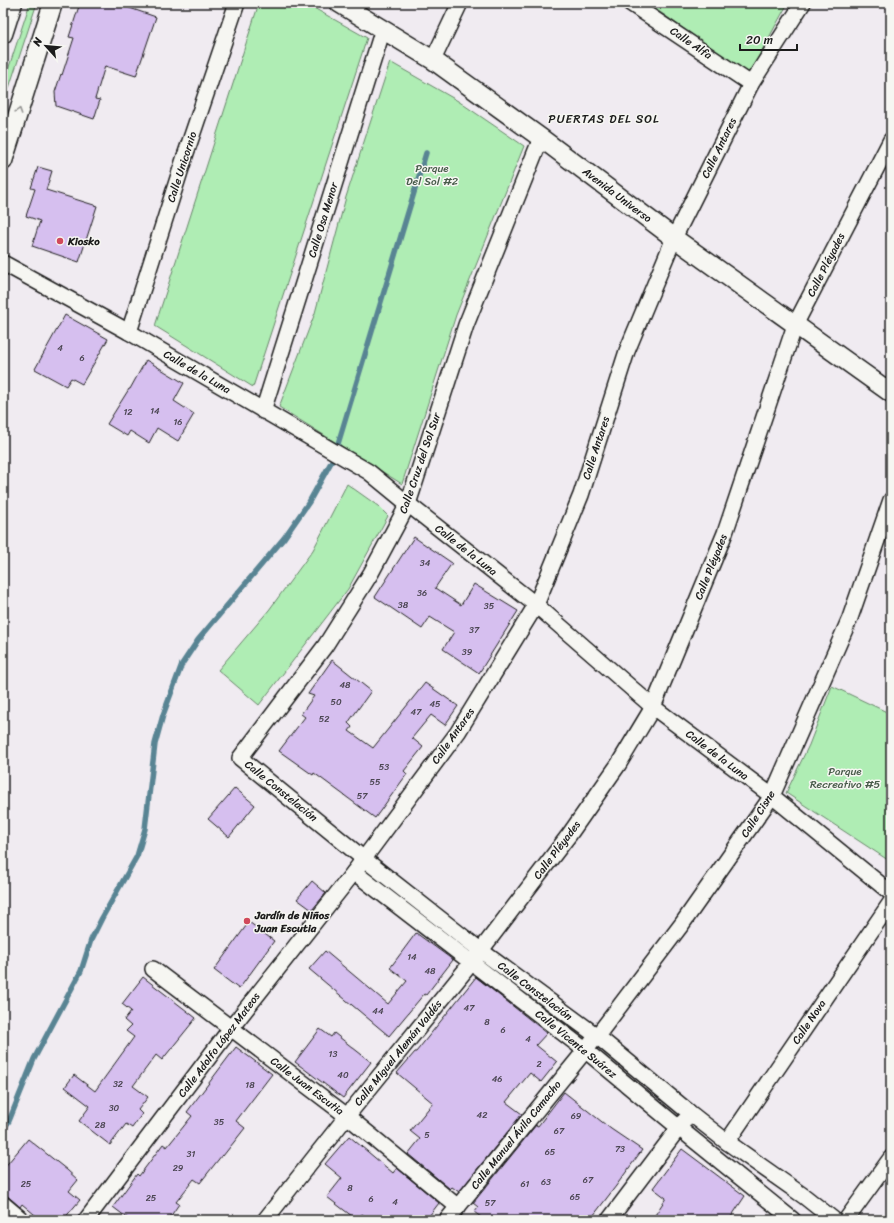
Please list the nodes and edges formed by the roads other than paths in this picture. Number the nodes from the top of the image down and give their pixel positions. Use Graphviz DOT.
graph roads {
  1 [pos="13,3"];
  2 [pos="53,3"];
  3 [pos="237,3"];
  4 [pos="339,3"];
  5 [pos="460,3"];
  6 [pos="630,3"];
  7 [pos="803,3"];
  8 [pos="383,29"];
  9 [pos="3,34"];
  10 [pos="433,60"];
  11 [pos="751,84"];
  12 [pos="541,138"];
  13 [pos="891,140"];
  14 [pos="3,161"];
  15 [pos="674,238"];
  16 [pos="3,263"];
  17 [pos="795,325"];
  18 [pos="129,332"];
  19 [pos="891,393"];
  20 [pos="263,411"];
  21 [pos="891,500"];
  22 [pos="408,504"];
  23 [pos="536,605"];
  24 [pos="653,707"];
  25 [pos="240,758"];
  26 [pos="772,796"];
  27 [pos="364,859"];
  28 [pos="354,872"];
  29 [pos="891,893"];
  30 [pos="891,902"];
  31 [pos="476,956"];
  32 [pos="153,969"];
  33 [pos="231,1028"];
  34 [pos="597,1036"];
  35 [pos="585,1050"];
  36 [pos="690,1113"];
  37 [pos="347,1116"];
  38 [pos="679,1128"];
  39 [pos="727,1142"];
  40 [pos="891,1158"];
  41 [pos="805,1197"];
  42 [pos="3,1204"];
  43 [pos="458,1207"];
  44 [pos="790,1219"];
  45 [pos="22,1220"];
  46 [pos="86,1220"];
  47 [pos="265,1220"];
  48 [pos="447,1220"];
  49 [pos="609,1220"];
  50 [pos="834,1220"];
  51 [pos="846,1220"];
  1 -- 9 [label="street"];
  14 -- 2 [label="street, one-way"];
  3 -- 18 [label="street, Calle Unicornio"];
  4 -- 8 [label="street, Avenida Universo"];
  5 -- 10 [label="street"];
  6 -- 11 [label="street, Calle Alfa"];
  7 -- 11 [label="street, Calle Antares"];
  8 -- 10 [label="street, Avenida Universo"];
  8 -- 20 [label="street, Calle Osa Menor"];
  10 -- 12 [label="street, Avenida Universo"];
  11 -- 15 [label="street, Calle Antares"];
  12 -- 15 [label="street, Avenida Universo"];
  12 -- 22 [label="street, Calle Cruz del Sol Sur"];
  13 -- 17 [label="street, Calle Pléyades"];
  15 -- 17 [label="street, Avenida Universo"];
  15 -- 23 [label="street, Calle Antares"];
  16 -- 18 [label="street, Calle de la Luna"];
  17 -- 19 [label="street, Avenida Universo"];
  17 -- 24 [label="street, Calle Pléyades"];
  18 -- 20 [label="street, Calle de la Luna"];
  20 -- 22 [label="street, Calle de la Luna"];
  21 -- 26 [label="street, Calle Cisne"];
  22 -- 23 [label="street, Calle de la Luna"];
  22 -- 25 [label="street, Calle Cruz del Sol Sur"];
  23 -- 24 [label="street, Calle de la Luna"];
  23 -- 27 [label="street, Calle Antares"];
  24 -- 26 [label="street, Calle de la Luna"];
  24 -- 31 [label="street, Calle Pléyades"];
  25 -- 27 [label="street, Calle Constelación"];
  26 -- 29 [label="street, Calle de la Luna"];
  26 -- 34 [label="street, Calle Cisne"];
  27 -- 28 [label="street, Calle Antares"];
  27 -- 31 [label="street, Calle Constelación"];
  28 -- 31 [label="street, Calle Vicente Suárez"];
  28 -- 33 [label="street, Calle Adolfo López Mateos"];
  30 -- 39 [label="street, Calle Nova"];
  31 -- 34 [label="street, Calle Constelación"];
  31 -- 35 [label="street, Calle Vicente Suárez"];
  31 -- 37 [label="street, Calle Miguel Alemán Valdés"];
  32 -- 33 [label="street, Calle Juan Escutia"];
  33 -- 37 [label="street, Calle Juan Escutia"];
  33 -- 46 [label="street, Calle Adolfo López Mateos"];
  34 -- 35 [label="street, Calle Cisne"];
  34 -- 36 [label="street, Calle Constelación"];
  35 -- 38 [label="street, Calle Vicente Suárez"];
  35 -- 43 [label="street, Calle Manuel Ávila Camacho"];
  36 -- 38 [label="street"];
  36 -- 39 [label="street, Calle Constelación"];
  37 -- 43 [label="street, Calle Juan Escutia"];
  37 -- 47 [label="street, Calle Miguel Alemán Valdés"];
  38 -- 44 [label="street, Calle Vicente Suárez"];
  38 -- 49 [label="street"];
  39 -- 41 [label="street, Calle Constelación"];
  40 -- 51 [label="street"];
  41 -- 44 [label="street"];
  41 -- 50 [label="street, Calle Constelación"];
  42 -- 45 [label="street"];
  43 -- 48 [label="street, Calle Manuel Ávila Camacho"];
}
